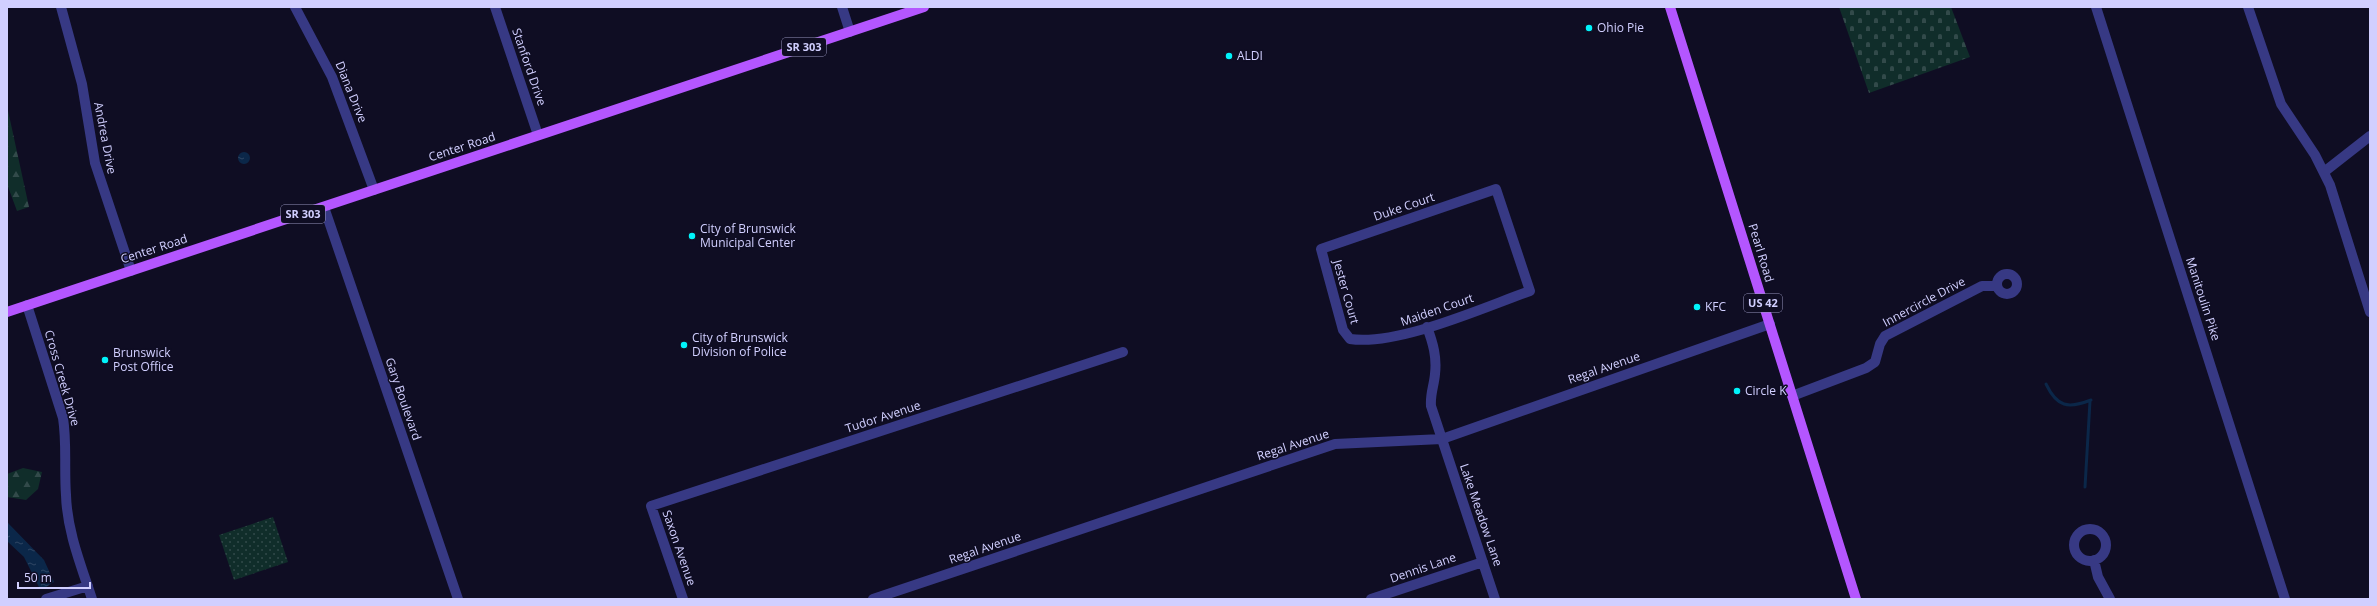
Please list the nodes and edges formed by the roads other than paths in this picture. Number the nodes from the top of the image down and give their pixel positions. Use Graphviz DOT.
graph roads {
  1 [pos="61,7"];
  2 [pos="295,7"];
  3 [pos="495,7"];
  4 [pos="842,7"];
  5 [pos="924,7"];
  6 [pos="1670,7"];
  7 [pos="2096,7"];
  8 [pos="2248,7"];
  9 [pos="850,32"];
  10 [pos="538,135"];
  11 [pos="2370,136"];
  12 [pos="2324,172"];
  13 [pos="374,190"];
  14 [pos="324,207"];
  15 [pos="1320,249"];
  16 [pos="131,271"];
  17 [pos="1996,286"];
  18 [pos="1530,291"];
  19 [pos="27,306"];
  20 [pos="7,312"];
  21 [pos="2370,312"];
  22 [pos="1770,324"];
  23 [pos="1427,327"];
  24 [pos="1350,340"];
  25 [pos="1123,352"];
  26 [pos="1792,396"];
  27 [pos="1442,439"];
  28 [pos="651,506"];
  29 [pos="2094,560"];
  30 [pos="1483,562"];
  31 [pos="88,586"];
  32 [pos="46,599"];
  33 [pos="92,599"];
  34 [pos="458,599"];
  35 [pos="683,599"];
  36 [pos="873,599"];
  37 [pos="1372,599"];
  38 [pos="1496,599"];
  39 [pos="1856,599"];
  40 [pos="2110,599"];
  41 [pos="2285,599"];
  1 -- 16 [label="street, Andrea Drive"];
  2 -- 13 [label="street, Diana Drive"];
  3 -- 10 [label="street, Stanford Drive"];
  4 -- 9 [label="street"];
  5 -- 9 [label="main road, Center Road / SR 303"];
  6 -- 22 [label="main road, Pearl Road / US 42"];
  7 -- 41 [label="street, Manitoulin Pike"];
  8 -- 12 [label="street"];
  9 -- 10 [label="main road, Center Road / SR 303"];
  10 -- 13 [label="main road, Center Road / SR 303"];
  11 -- 12 [label="street"];
  12 -- 21 [label="street"];
  13 -- 14 [label="main road, Center Road / SR 303"];
  14 -- 16 [label="main road, Center Road / SR 303"];
  14 -- 34 [label="street, Gary Boulevard"];
  15 -- 18 [label="street, Duke Court"];
  15 -- 24 [label="street, Jester Court"];
  16 -- 19 [label="main road, Center Road / SR 303"];
  17 -- 26 [label="street, Innercircle Drive"];
  18 -- 23 [label="street, Maiden Court"];
  19 -- 20 [label="main road, Center Road / SR 303"];
  19 -- 31 [label="street, Cross Creek Drive"];
  22 -- 26 [label="main road, Pearl Road / US 42"];
  22 -- 27 [label="street, Regal Avenue"];
  23 -- 24 [label="street, Maiden Court"];
  23 -- 27 [label="street, Lake Meadow Lane"];
  25 -- 28 [label="street, Tudor Avenue"];
  26 -- 39 [label="main road, Pearl Road / US 42"];
  27 -- 30 [label="street, Lake Meadow Lane"];
  27 -- 36 [label="street, Regal Avenue"];
  28 -- 35 [label="street, Saxon Avenue"];
  29 -- 40 [label="street"];
  30 -- 37 [label="street, Dennis Lane"];
  30 -- 38 [label="street, Lake Meadow Lane"];
  31 -- 32 [label="street"];
  31 -- 33 [label="street, Cross Creek Drive"];
}
